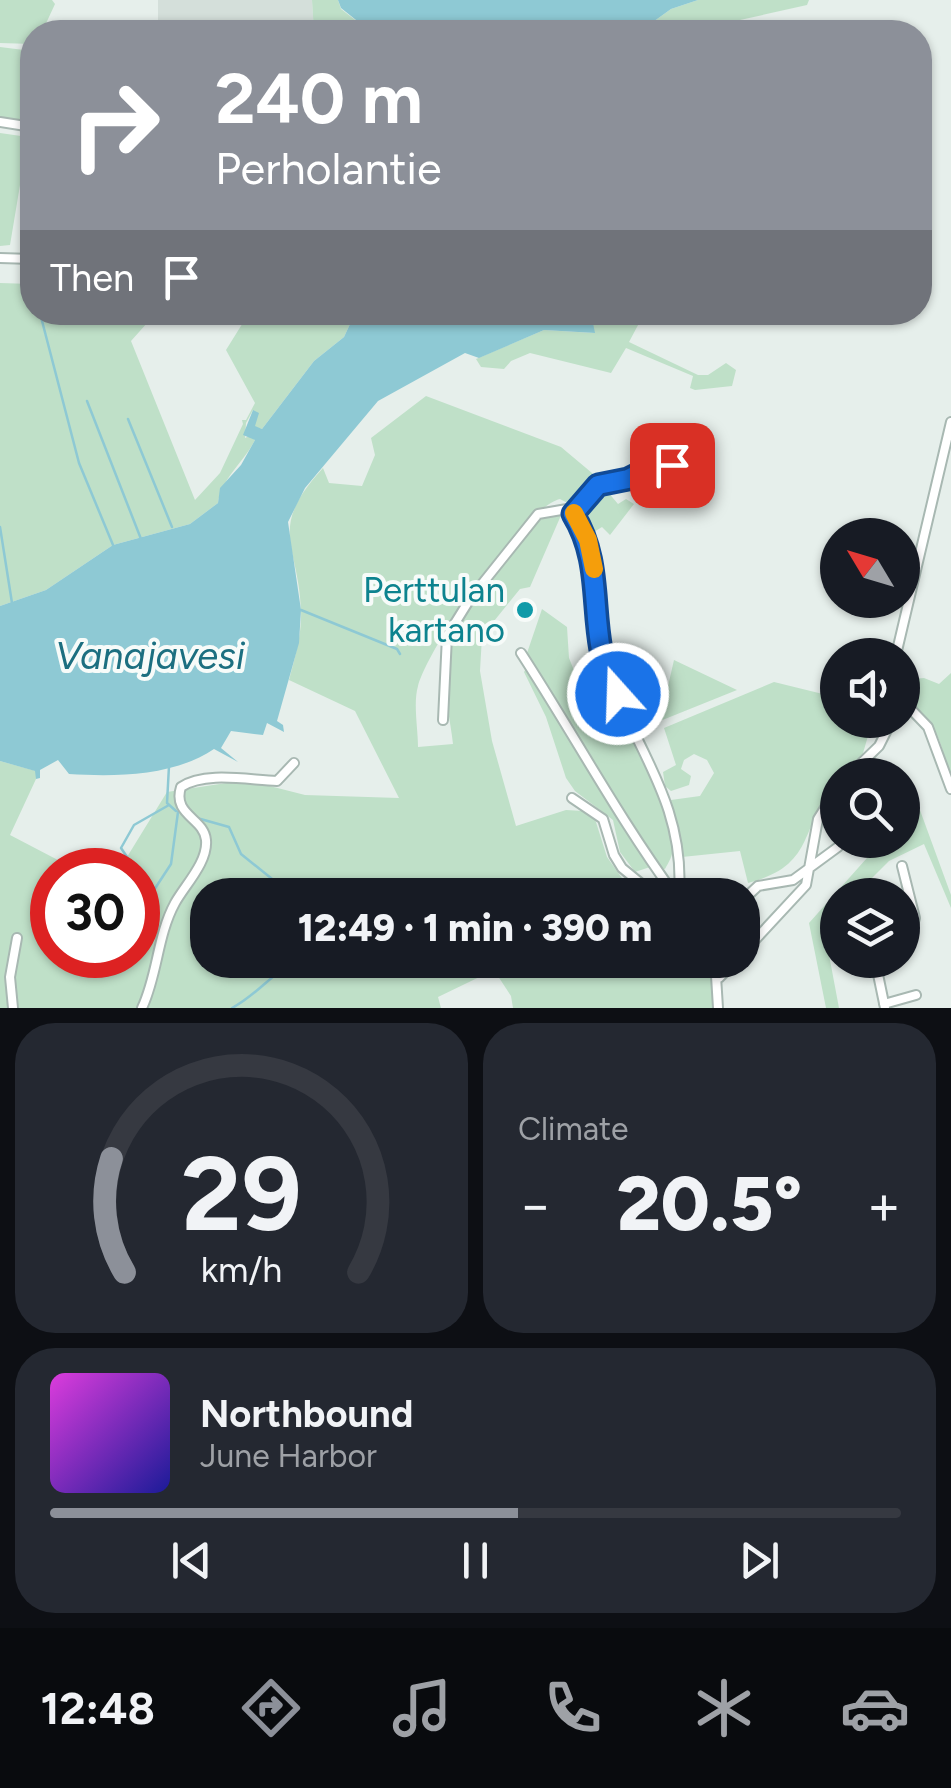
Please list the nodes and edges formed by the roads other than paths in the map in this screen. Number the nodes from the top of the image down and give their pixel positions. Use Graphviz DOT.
graph roads {
  1 [pos="951,422"];
  2 [pos="672,465"];
  3 [pos="573,514"];
  4 [pos="900,638"];
  5 [pos="521,653"];
  6 [pos="443,720"];
  7 [pos="920,720"];
  8 [pos="883,738"];
  9 [pos="867,758"];
  10 [pos="294,763"];
  11 [pos="951,790"];
  12 [pos="572,798"];
  13 [pos="820,817"];
  14 [pos="820,858"];
  15 [pos="810,864"];
  16 [pos="902,866"];
  17 [pos="634,878"];
  18 [pos="662,878"];
  19 [pos="676,878"];
  20 [pos="905,878"];
  21 [pos="760,886"];
  22 [pos="760,935"];
  23 [pos="16,938"];
  24 [pos="719,978"];
  25 [pos="879,978"];
  26 [pos="916,995"];
  27 [pos="884,1006"];
  28 [pos="12,1008"];
  29 [pos="142,1008"];
  30 [pos="718,1008"];
  1 -- 4 [label="street"];
  2 -- 3 [label="street"];
  3 -- 6 [label="street"];
  3 -- 19 [label="street"];
  5 -- 18 [label="street"];
  7 -- 11 [label="street"];
  8 -- 9 [label="street"];
  10 -- 29 [label="street"];
  12 -- 17 [label="street"];
  13 -- 15 [label="street"];
  14 -- 15 [label="street"];
  15 -- 21 [label="street"];
  15 -- 22 [label="street"];
  16 -- 20 [label="street"];
  23 -- 28 [label="street"];
  24 -- 30 [label="street"];
  25 -- 27 [label="street"];
  26 -- 27 [label="street"];
}
